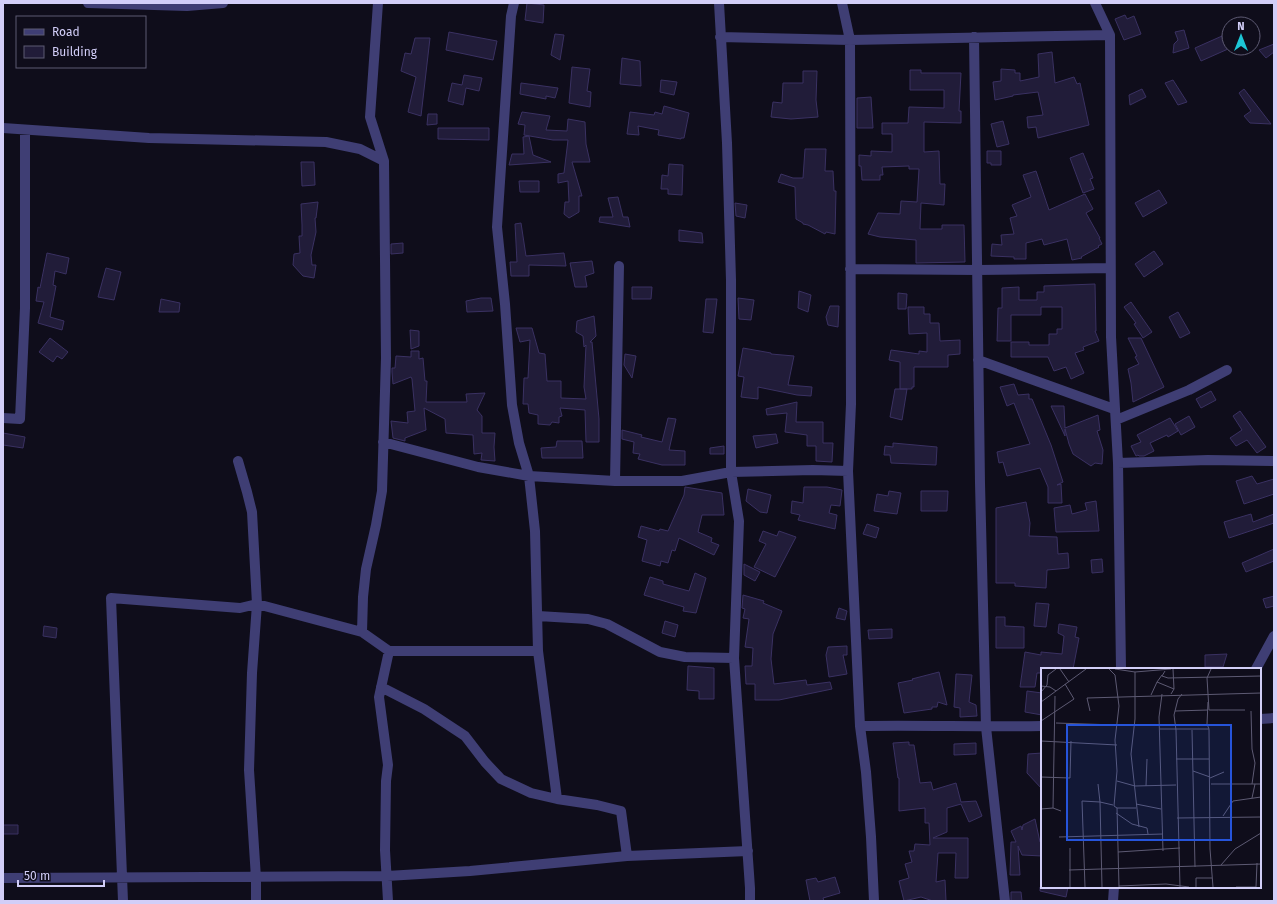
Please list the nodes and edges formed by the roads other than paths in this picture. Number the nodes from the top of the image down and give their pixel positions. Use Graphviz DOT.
graph roads {
  1 [pos="88,3"];
  2 [pos="224,3"];
  3 [pos="378,3"];
  4 [pos="514,3"];
  5 [pos="719,3"];
  6 [pos="842,3"];
  7 [pos="1095,3"];
  8 [pos="1110,35"];
  9 [pos="720,37"];
  10 [pos="974,37"];
  11 [pos="850,40"];
  12 [pos="3,128"];
  13 [pos="25,130"];
  14 [pos="384,161"];
  15 [pos="619,266"];
  16 [pos="1110,268"];
  17 [pos="850,269"];
  18 [pos="978,270"];
  19 [pos="978,360"];
  20 [pos="1227,370"];
  21 [pos="1114,409"];
  22 [pos="3,418"];
  23 [pos="1116,420"];
  24 [pos="383,442"];
  25 [pos="238,461"];
  26 [pos="1274,461"];
  27 [pos="1118,463"];
  28 [pos="848,471"];
  29 [pos="731,472"];
  30 [pos="528,476"];
  31 [pos="615,481"];
  32 [pos="257,604"];
  33 [pos="538,616"];
  34 [pos="362,632"];
  35 [pos="1274,636"];
  36 [pos="389,651"];
  37 [pos="538,651"];
  38 [pos="734,658"];
  39 [pos="1121,668"];
  40 [pos="1257,668"];
  41 [pos="381,687"];
  42 [pos="1274,718"];
  43 [pos="1261,719"];
  44 [pos="860,726"];
  45 [pos="1041,726"];
  46 [pos="986,727"];
  47 [pos="557,799"];
  48 [pos="748,851"];
  49 [pos="627,856"];
  50 [pos="387,876"];
  51 [pos="3,878"];
  52 [pos="122,878"];
  53 [pos="256,878"];
  54 [pos="1114,888"];
  55 [pos="123,901"];
  56 [pos="256,901"];
  57 [pos="388,901"];
  58 [pos="750,901"];
  59 [pos="874,901"];
  60 [pos="1005,901"];
  61 [pos="1113,901"];
  1 -- 2 [label="street"];
  3 -- 14 [label="street"];
  4 -- 30 [label="street"];
  5 -- 9 [label="street"];
  6 -- 11 [label="street"];
  7 -- 8 [label="street"];
  8 -- 10 [label="street"];
  8 -- 16 [label="street"];
  9 -- 11 [label="street"];
  9 -- 29 [label="street"];
  10 -- 11 [label="street"];
  10 -- 18 [label="street"];
  11 -- 17 [label="street"];
  12 -- 13 [label="street"];
  13 -- 14 [label="street"];
  13 -- 22 [label="street"];
  14 -- 24 [label="street"];
  15 -- 31 [label="street"];
  16 -- 18 [label="street"];
  16 -- 21 [label="street"];
  17 -- 18 [label="street"];
  17 -- 28 [label="street"];
  18 -- 19 [label="street"];
  19 -- 21 [label="street"];
  19 -- 46 [label="street"];
  20 -- 23 [label="street"];
  21 -- 23 [label="street"];
  23 -- 27 [label="street"];
  24 -- 30 [label="street"];
  24 -- 34 [label="street"];
  25 -- 32 [label="street"];
  26 -- 27 [label="street"];
  27 -- 39 [label="street"];
  28 -- 29 [label="street"];
  28 -- 44 [label="street"];
  29 -- 31 [label="street"];
  29 -- 38 [label="street"];
  30 -- 31 [label="street"];
  30 -- 33 [label="street"];
  32 -- 34 [label="street"];
  32 -- 52 [label="street"];
  32 -- 53 [label="street"];
  33 -- 37 [label="street"];
  33 -- 38 [label="street"];
  34 -- 36 [label="street"];
  35 -- 40 [label="street"];
  36 -- 37 [label="street"];
  36 -- 41 [label="street"];
  37 -- 47 [label="street"];
  38 -- 48 [label="street"];
  41 -- 47 [label="street"];
  41 -- 50 [label="street"];
  42 -- 43 [label="street"];
  44 -- 46 [label="street"];
  44 -- 59 [label="street"];
  45 -- 46 [label="street"];
  46 -- 60 [label="street"];
  47 -- 49 [label="street"];
  48 -- 49 [label="street"];
  48 -- 58 [label="street"];
  49 -- 50 [label="street"];
  50 -- 53 [label="street"];
  50 -- 57 [label="street"];
  51 -- 52 [label="street"];
  52 -- 53 [label="street"];
  52 -- 55 [label="street"];
  53 -- 56 [label="street"];
  54 -- 61 [label="street"];
}
